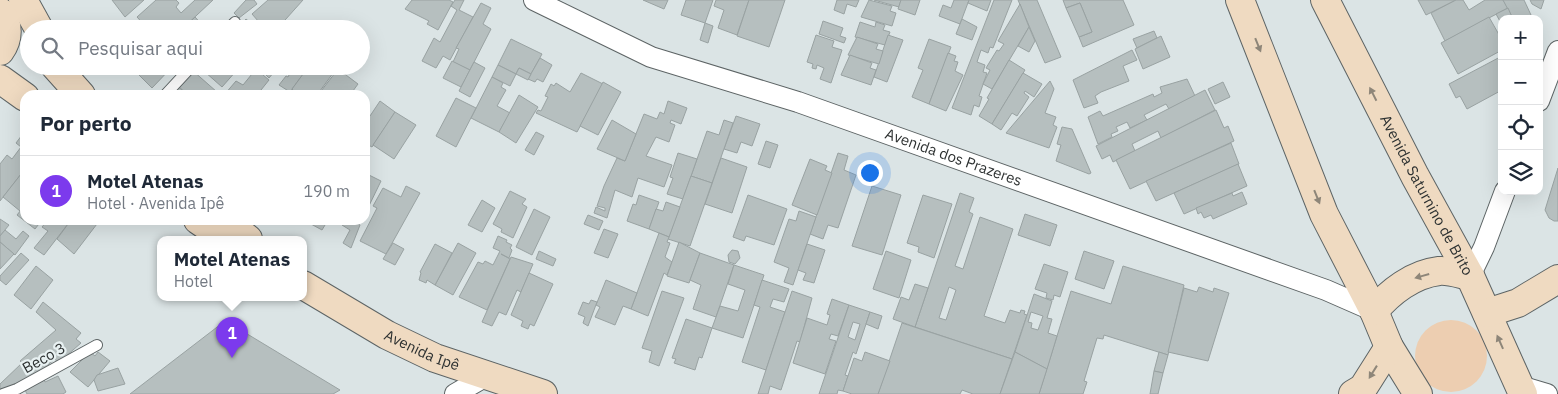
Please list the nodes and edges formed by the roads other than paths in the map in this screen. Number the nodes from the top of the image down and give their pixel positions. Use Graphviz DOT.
graph roads {
  1 [pos="23,0"];
  2 [pos="534,0"];
  3 [pos="1240,0"];
  4 [pos="1325,0"];
  5 [pos="3,17"];
  6 [pos="34,20"];
  7 [pos="20,33"];
  8 [pos="0,51"];
  9 [pos="1558,51"];
  10 [pos="65,75"];
  11 [pos="183,75"];
  12 [pos="0,78"];
  13 [pos="77,90"];
  14 [pos="169,90"];
  15 [pos="1543,90"];
  16 [pos="20,93"];
  17 [pos="1504,195"];
  18 [pos="205,225"];
  19 [pos="230,225"];
  20 [pos="222,236"];
  21 [pos="244,236"];
  22 [pos="1470,276"];
  23 [pos="1558,279"];
  24 [pos="307,287"];
  25 [pos="1374,310"];
  26 [pos="1487,313"];
  27 [pos="98,345"];
  28 [pos="1389,347"];
  29 [pos="488,375"];
  30 [pos="1517,391"];
  31 [pos="3,394"];
  32 [pos="455,394"];
  33 [pos="543,394"];
  34 [pos="1353,394"];
  35 [pos="1418,394"];
  36 [pos="1547,394"];
  1 -- 6 [label="main road"];
  2 -- 25 [label="street, Avenida dos Prazeres"];
  3 -- 25 [label="main road, one-way"];
  22 -- 4 [label="main road, Avenida Saturnino de Brito, one-way"];
  5 -- 7 [label="main road"];
  5 -- 8 [label="main road"];
  9 -- 15 [label="street"];
  10 -- 13 [label="main road"];
  11 -- 14 [label="lane"];
  12 -- 16 [label="main road"];
  17 -- 22 [label="street"];
  18 -- 20 [label="main road"];
  19 -- 21 [label="main road"];
  22 -- 25 [label="main road, one-way"];
  22 -- 26 [label="main road, Avenida Saturnino de Brito"];
  23 -- 26 [label="main road"];
  24 -- 29 [label="main road, Avenida Ipê"];
  25 -- 28 [label="main road"];
  30 -- 26 [label="main road, Avenida Saturnino de Brito, one-way"];
  27 -- 31 [label="lane, Beco 3"];
  28 -- 34 [label="main road, one-way"];
  28 -- 35 [label="main road"];
  29 -- 32 [label="street"];
  29 -- 33 [label="main road, Avenida Ipê"];
  30 -- 36 [label="street"];
}
